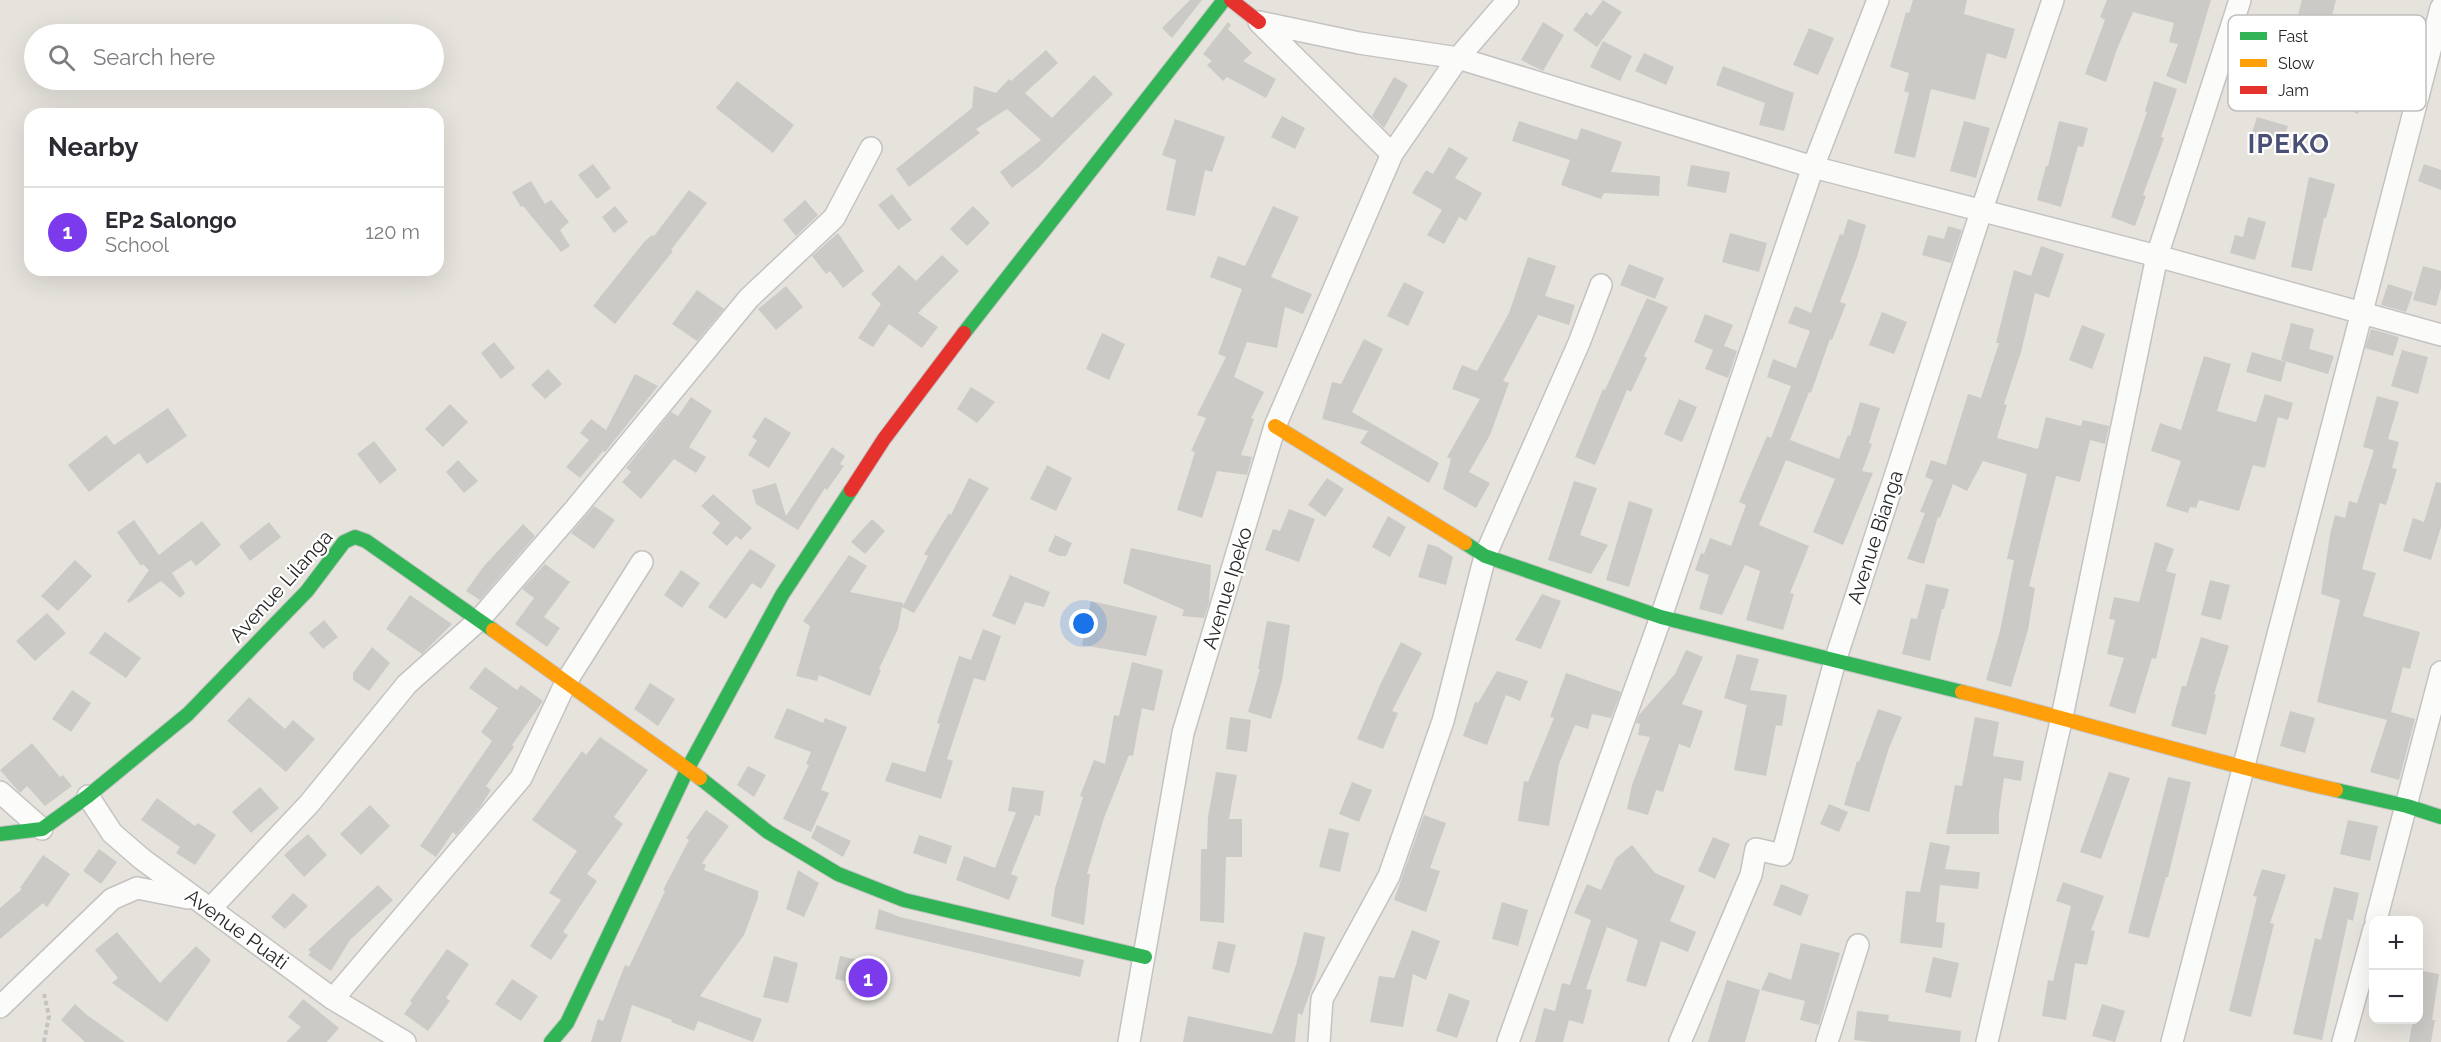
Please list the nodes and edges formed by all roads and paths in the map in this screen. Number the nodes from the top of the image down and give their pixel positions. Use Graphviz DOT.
graph roads {
  1 [pos="1224,0"];
  2 [pos="1231,0"];
  3 [pos="1508,0"];
  4 [pos="1878,0"];
  5 [pos="2053,0"];
  6 [pos="2240,0"];
  7 [pos="2441,8"];
  8 [pos="2235,15"];
  9 [pos="1259,22"];
  10 [pos="2228,37"];
  11 [pos="1458,58"];
  12 [pos="2426,64"];
  13 [pos="2413,111"];
  14 [pos="871,148"];
  15 [pos="1392,154"];
  16 [pos="1813,167"];
  17 [pos="1981,212"];
  18 [pos="2157,256"];
  19 [pos="1601,285"];
  20 [pos="2359,312"];
  21 [pos="2441,335"];
  22 [pos="1275,426"];
  23 [pos="1485,556"];
  24 [pos="642,562"];
  25 [pos="1661,617"];
  26 [pos="479,620"];
  27 [pos="1835,661"];
  28 [pos="2441,672"];
  29 [pos="566,682"];
  30 [pos="2062,717"];
  31 [pos="688,768"];
  32 [pos="2245,770"];
  33 [pos="0,792"];
  34 [pos="88,796"];
  35 [pos="2407,806"];
  36 [pos="2441,817"];
  37 [pos="42,829"];
  38 [pos="0,834"];
  39 [pos="204,905"];
  40 [pos="2377,916"];
  41 [pos="2369,944"];
  42 [pos="1858,945"];
  43 [pos="1145,957"];
  44 [pos="39,970"];
  45 [pos="333,999"];
  46 [pos="0,1007"];
  47 [pos="44,1042"];
  48 [pos="405,1042"];
  49 [pos="551,1042"];
  50 [pos="1129,1042"];
  51 [pos="1318,1042"];
  52 [pos="1508,1042"];
  53 [pos="1680,1042"];
  54 [pos="1827,1042"];
  55 [pos="1987,1042"];
  56 [pos="2172,1042"];
  57 [pos="2343,1042"];
  1 -- 31 [label="street"];
  2 -- 9 [label="street"];
  3 -- 11 [label="street, Avenue Ipeko"];
  4 -- 16 [label="street"];
  5 -- 17 [label="street, Avenue Bianga"];
  6 -- 8 [label="street"];
  7 -- 12 [label="street"];
  9 -- 11 [label="street"];
  9 -- 15 [label="street"];
  10 -- 18 [label="street"];
  11 -- 15 [label="street, Avenue Ipeko"];
  11 -- 16 [label="street"];
  13 -- 20 [label="street"];
  14 -- 26 [label="street"];
  15 -- 22 [label="street, Avenue Ipeko"];
  16 -- 17 [label="street"];
  16 -- 25 [label="street"];
  17 -- 18 [label="street"];
  17 -- 27 [label="street, Avenue Bianga"];
  18 -- 20 [label="street"];
  18 -- 30 [label="street"];
  19 -- 23 [label="street"];
  20 -- 21 [label="street"];
  20 -- 32 [label="street"];
  22 -- 23 [label="street"];
  22 -- 43 [label="street, Avenue Ipeko"];
  23 -- 25 [label="street"];
  23 -- 51 [label="street"];
  24 -- 29 [label="street"];
  25 -- 27 [label="street"];
  25 -- 52 [label="street"];
  26 -- 29 [label="street, Avenue Lilanga"];
  26 -- 34 [label="street, Avenue Lilanga"];
  26 -- 39 [label="street"];
  27 -- 30 [label="street"];
  27 -- 53 [label="street, Avenue Bianga"];
  28 -- 35 [label="street"];
  29 -- 31 [label="street, Avenue Lilanga"];
  29 -- 45 [label="street"];
  30 -- 32 [label="street"];
  30 -- 55 [label="street"];
  31 -- 43 [label="street, Avenue Lilanga"];
  31 -- 49 [label="street"];
  32 -- 35 [label="street"];
  32 -- 56 [label="street"];
  33 -- 37 [label="street"];
  34 -- 37 [label="street, Avenue Lilanga"];
  34 -- 39 [label="street, Avenue Puati"];
  35 -- 36 [label="street"];
  35 -- 40 [label="street"];
  37 -- 38 [label="street, Avenue Lilanga"];
  39 -- 44 [label="street"];
  39 -- 45 [label="street, Avenue Puati"];
  41 -- 57 [label="street"];
  42 -- 54 [label="street"];
  43 -- 50 [label="street, Avenue Ipeko"];
  44 -- 46 [label="street"];
  44 -- 47 [label="path"];
  45 -- 48 [label="street, Avenue Puati"];
}
